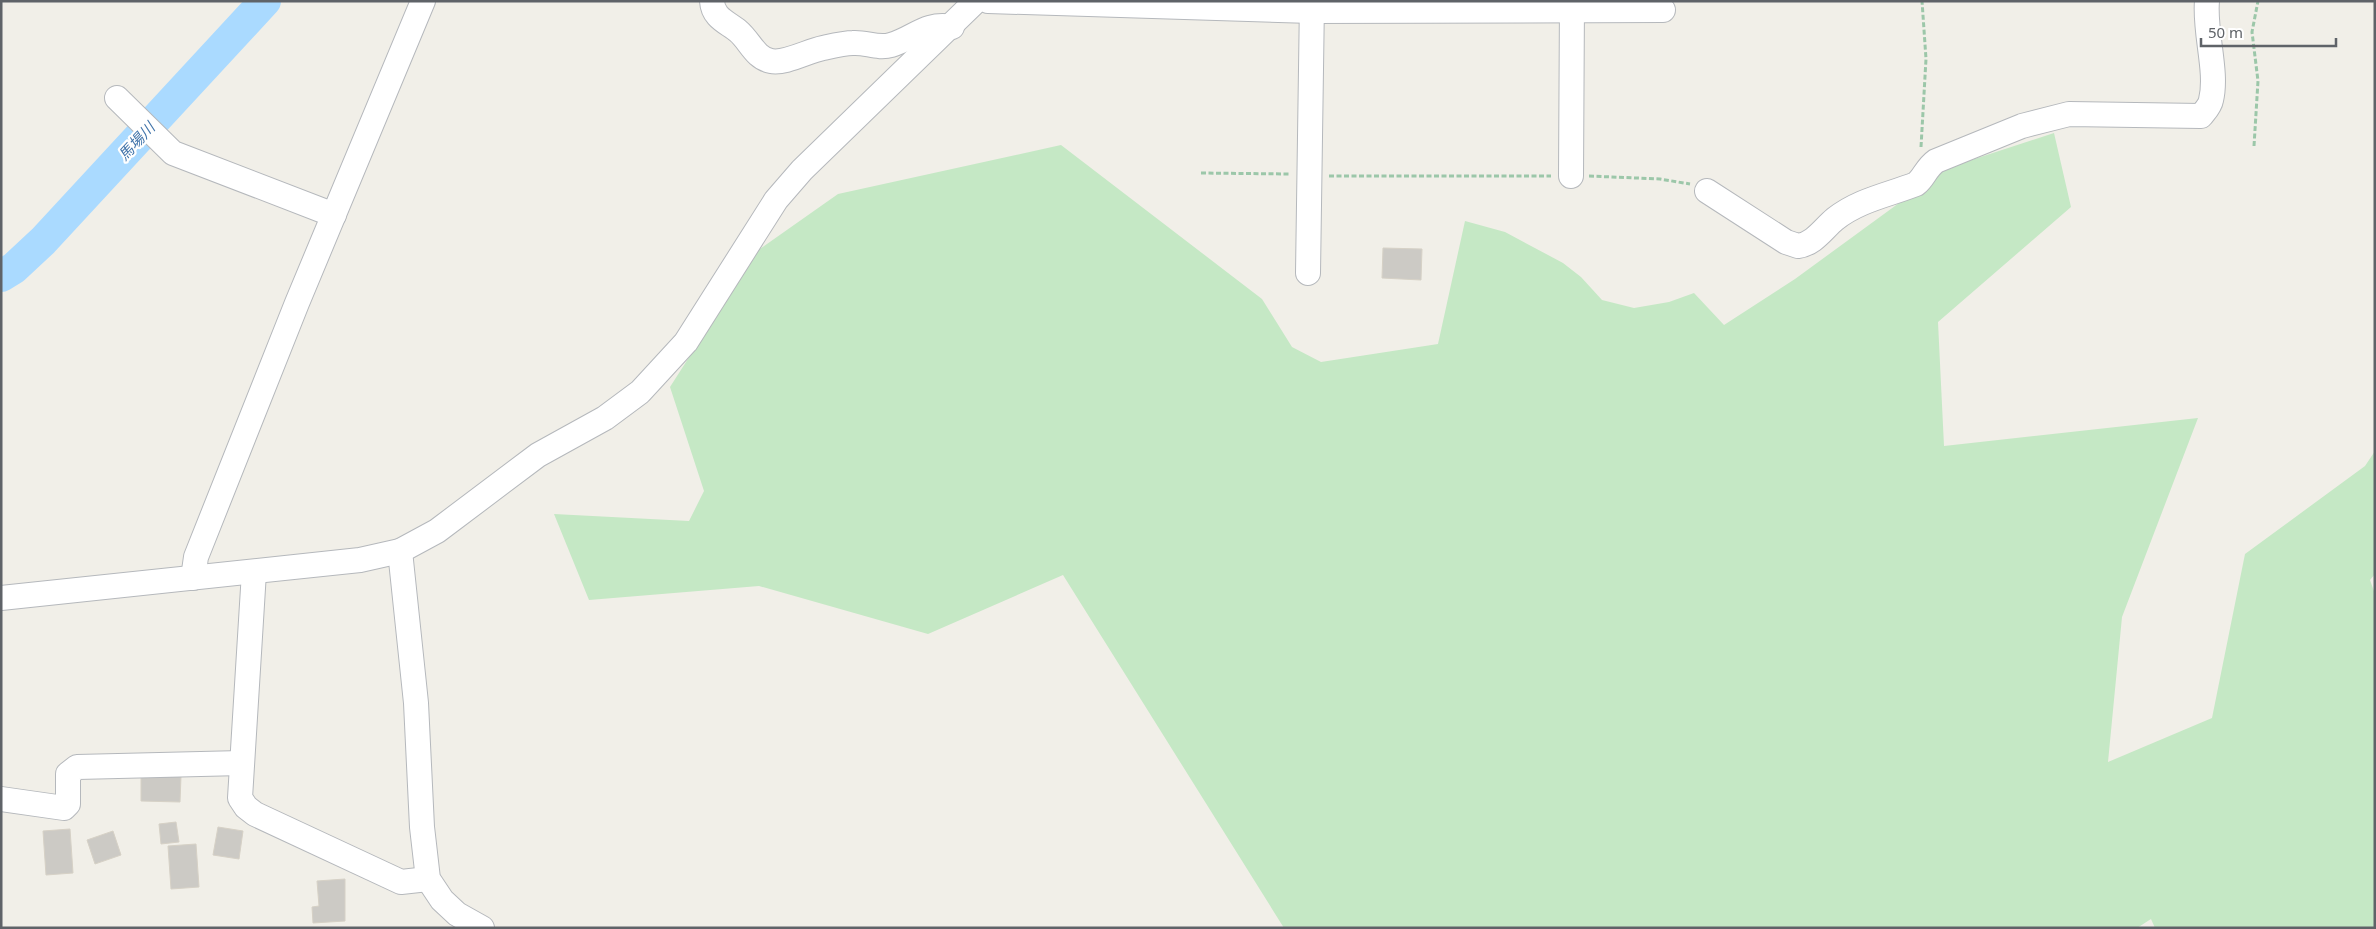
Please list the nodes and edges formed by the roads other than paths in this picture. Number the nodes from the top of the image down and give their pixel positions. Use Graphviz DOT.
graph roads {
  1 [pos="423,1"];
  2 [pos="712,1"];
  3 [pos="976,1"];
  4 [pos="988,1"];
  5 [pos="2207,1"];
  6 [pos="1312,6"];
  7 [pos="1571,6"];
  8 [pos="1663,10"];
  9 [pos="952,27"];
  10 [pos="117,98"];
  11 [pos="1571,176"];
  12 [pos="1707,191"];
  13 [pos="334,215"];
  14 [pos="1308,273"];
  15 [pos="400,551"];
  16 [pos="254,572"];
  17 [pos="193,578"];
  18 [pos="1,598"];
  19 [pos="242,763"];
  20 [pos="1,800"];
  21 [pos="428,879"];
  22 [pos="482,928"];
  1 -- 13 [label="street"];
  2 -- 9 [label="street"];
  3 -- 9 [label="street"];
  4 -- 6 [label="street"];
  5 -- 12 [label="street"];
  6 -- 7 [label="street"];
  6 -- 14 [label="street"];
  7 -- 8 [label="street"];
  7 -- 11 [label="street"];
  9 -- 15 [label="street"];
  10 -- 13 [label="street"];
  13 -- 17 [label="street"];
  15 -- 16 [label="street"];
  15 -- 21 [label="street"];
  16 -- 17 [label="street"];
  16 -- 19 [label="street"];
  17 -- 18 [label="street"];
  19 -- 20 [label="street"];
  19 -- 21 [label="street"];
  21 -- 22 [label="street"];
}
